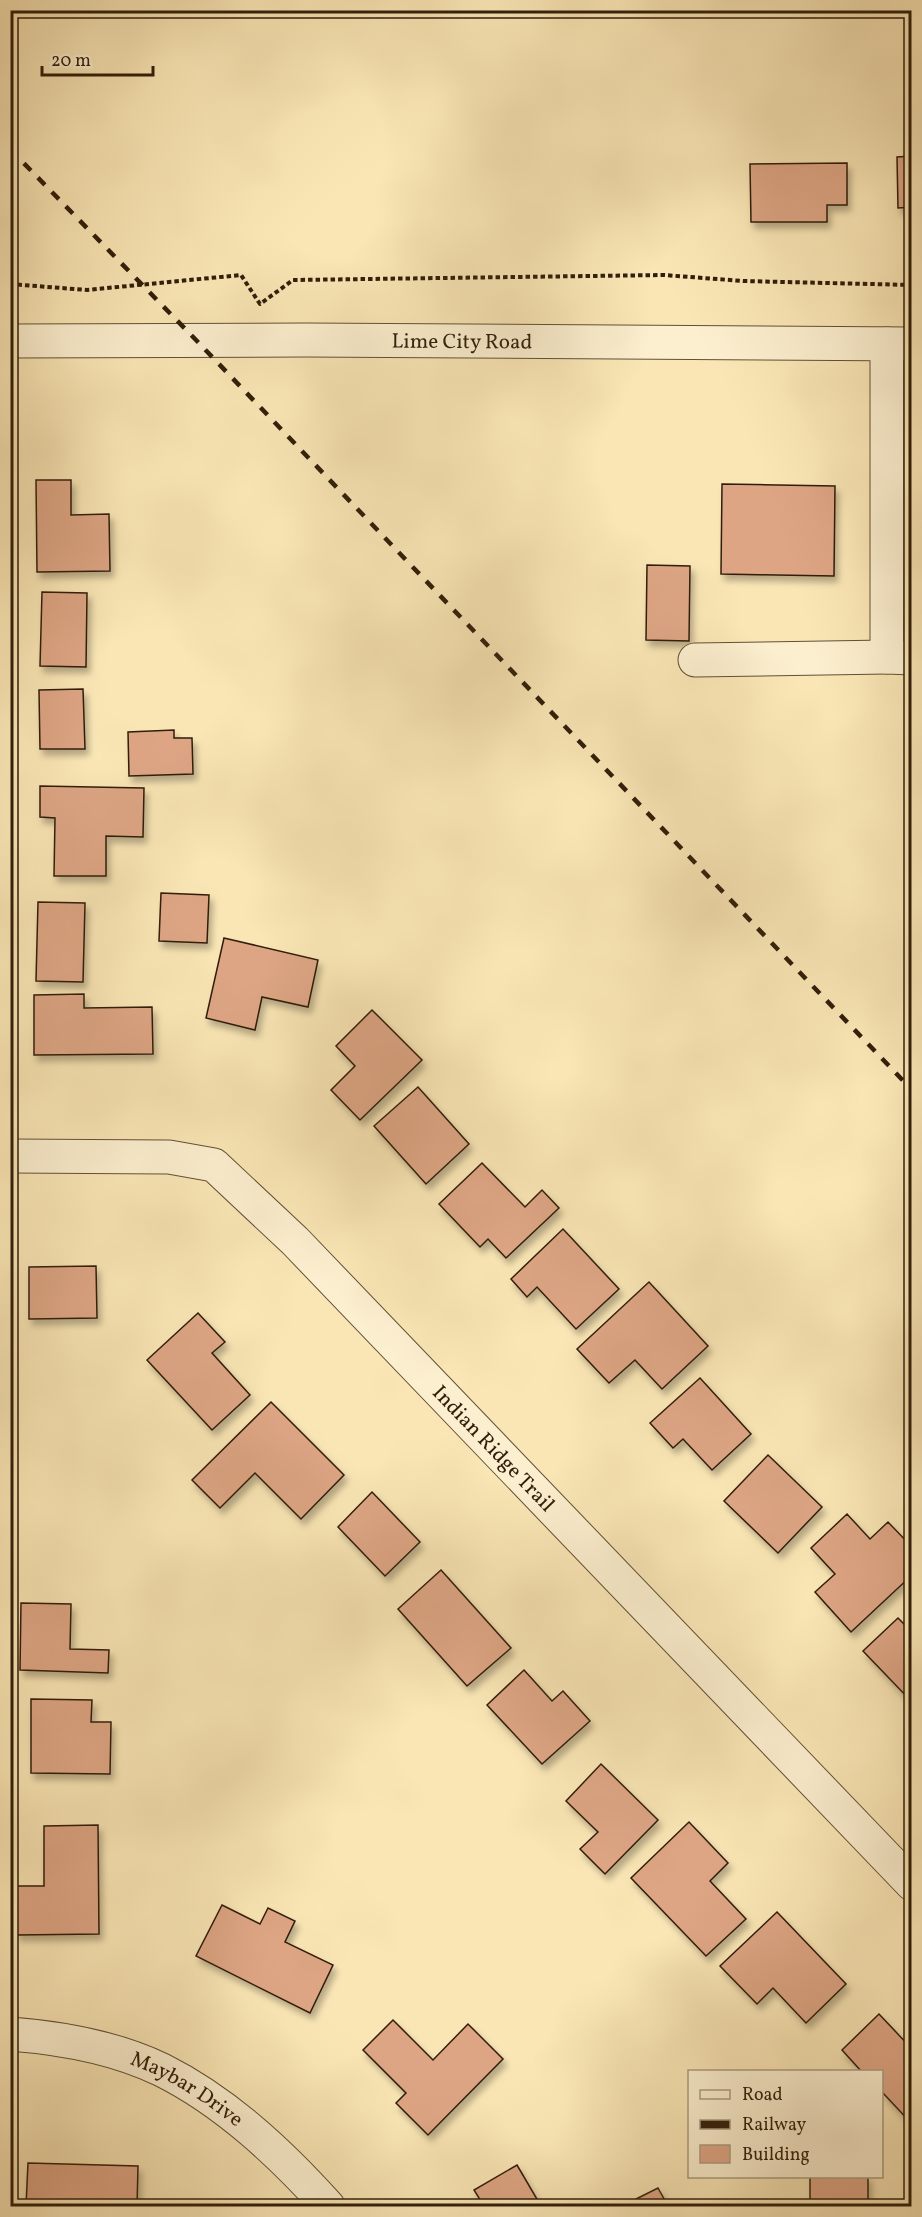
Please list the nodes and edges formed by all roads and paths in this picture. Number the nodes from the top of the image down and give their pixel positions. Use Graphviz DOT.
graph roads {
  1 [pos="10,284"];
  2 [pos="912,285"];
  3 [pos="10,341"];
  4 [pos="899,344"];
  5 [pos="899,658"];
  6 [pos="695,660"];
  7 [pos="10,1156"];
  8 [pos="912,1884"];
  9 [pos="10,2034"];
  10 [pos="328,2206"];
  1 -- 2 [label="path"];
  3 -- 4 [label="street, Lime City Road"];
  4 -- 5 [label="street"];
  5 -- 6 [label="street"];
  7 -- 8 [label="street, Indian Ridge Trail"];
  9 -- 10 [label="street, Maybar Drive"];
}
